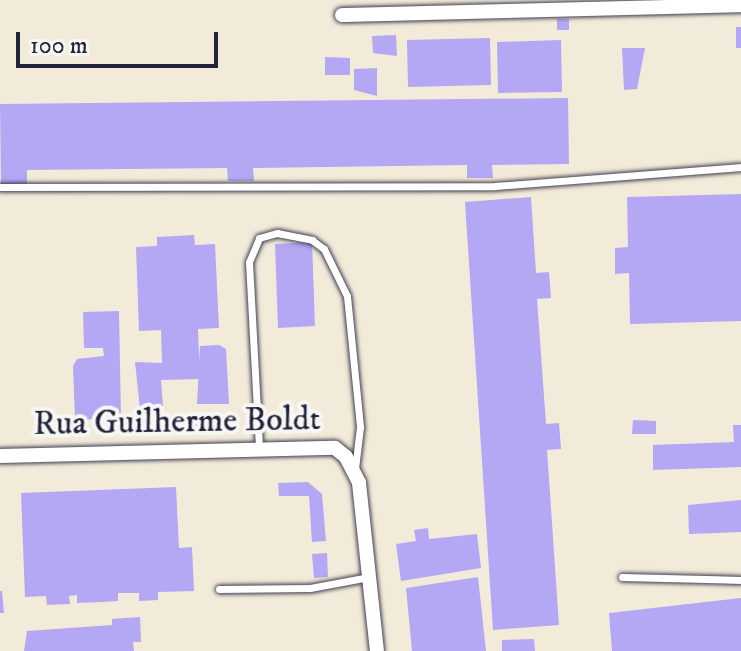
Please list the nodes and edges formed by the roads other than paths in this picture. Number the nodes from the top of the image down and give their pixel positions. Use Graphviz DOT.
graph roads {
  1 [pos="741,5"];
  2 [pos="342,15"];
  3 [pos="741,167"];
  4 [pos="0,187"];
  5 [pos="259,447"];
  6 [pos="0,456"];
  7 [pos="355,469"];
  8 [pos="369,577"];
  9 [pos="622,577"];
  10 [pos="741,580"];
  11 [pos="219,589"];
  12 [pos="377,651"];
  1 -- 2 [label="street"];
  3 -- 4 [label="lane"];
  5 -- 6 [label="street, Rua Guilherme Boldt"];
  5 -- 7 [label="street, Rua Guilherme Boldt"];
  5 -- 7 [label="lane"];
  7 -- 8 [label="street, Rua Guilherme Boldt"];
  8 -- 11 [label="lane"];
  8 -- 12 [label="street, Rua Guilherme Boldt"];
  9 -- 10 [label="lane"];
}
